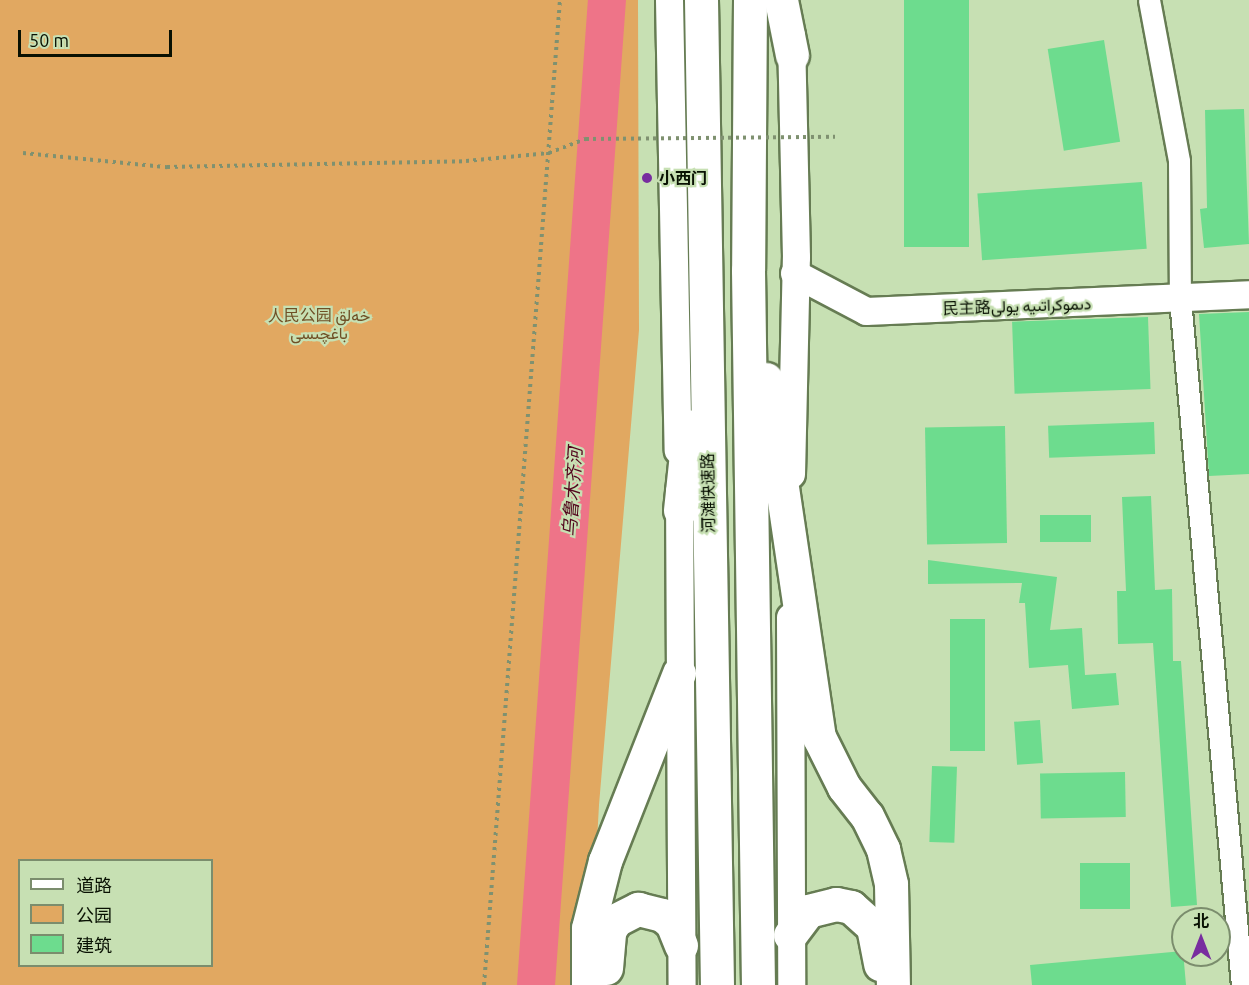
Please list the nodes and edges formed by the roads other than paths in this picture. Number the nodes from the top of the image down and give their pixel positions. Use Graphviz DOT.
graph roads {
  1 [pos="669,0"];
  2 [pos="701,0"];
  3 [pos="750,0"];
  4 [pos="781,0"];
  5 [pos="791,0"];
  6 [pos="1149,0"];
  7 [pos="792,55"];
  8 [pos="748,270"];
  9 [pos="794,273"];
  10 [pos="1249,294"];
  11 [pos="1180,299"];
  12 [pos="704,302"];
  13 [pos="680,510"];
  14 [pos="790,522"];
  15 [pos="679,673"];
  16 [pos="790,934"];
  17 [pos="681,945"];
  18 [pos="588,985"];
  19 [pos="606,985"];
  20 [pos="682,985"];
  21 [pos="717,985"];
  22 [pos="758,985"];
  23 [pos="791,985"];
  24 [pos="881,985"];
  25 [pos="893,985"];
  26 [pos="1242,985"];
  1 -- 13 [label="street"];
  2 -- 12 [label="highway, 河滩快速路"];
  3 -- 8 [label="highway"];
  4 -- 7 [label="highway"];
  5 -- 7 [label="street"];
  6 -- 11 [label="street"];
  7 -- 9 [label="street"];
  8 -- 14 [label="highway"];
  8 -- 22 [label="highway"];
  9 -- 11 [label="street, 民主路دىموكراتىيە يولى"];
  9 -- 14 [label="street"];
  10 -- 11 [label="street, 民主路دىموكراتىيە يولى"];
  11 -- 26 [label="street"];
  12 -- 13 [label="highway"];
  12 -- 21 [label="highway, 河滩快速路"];
  13 -- 15 [label="street"];
  14 -- 16 [label="street"];
  14 -- 25 [label="highway"];
  15 -- 17 [label="street"];
  15 -- 18 [label="highway"];
  16 -- 23 [label="street"];
  16 -- 24 [label="highway"];
  17 -- 19 [label="highway"];
  17 -- 20 [label="street"];
}
